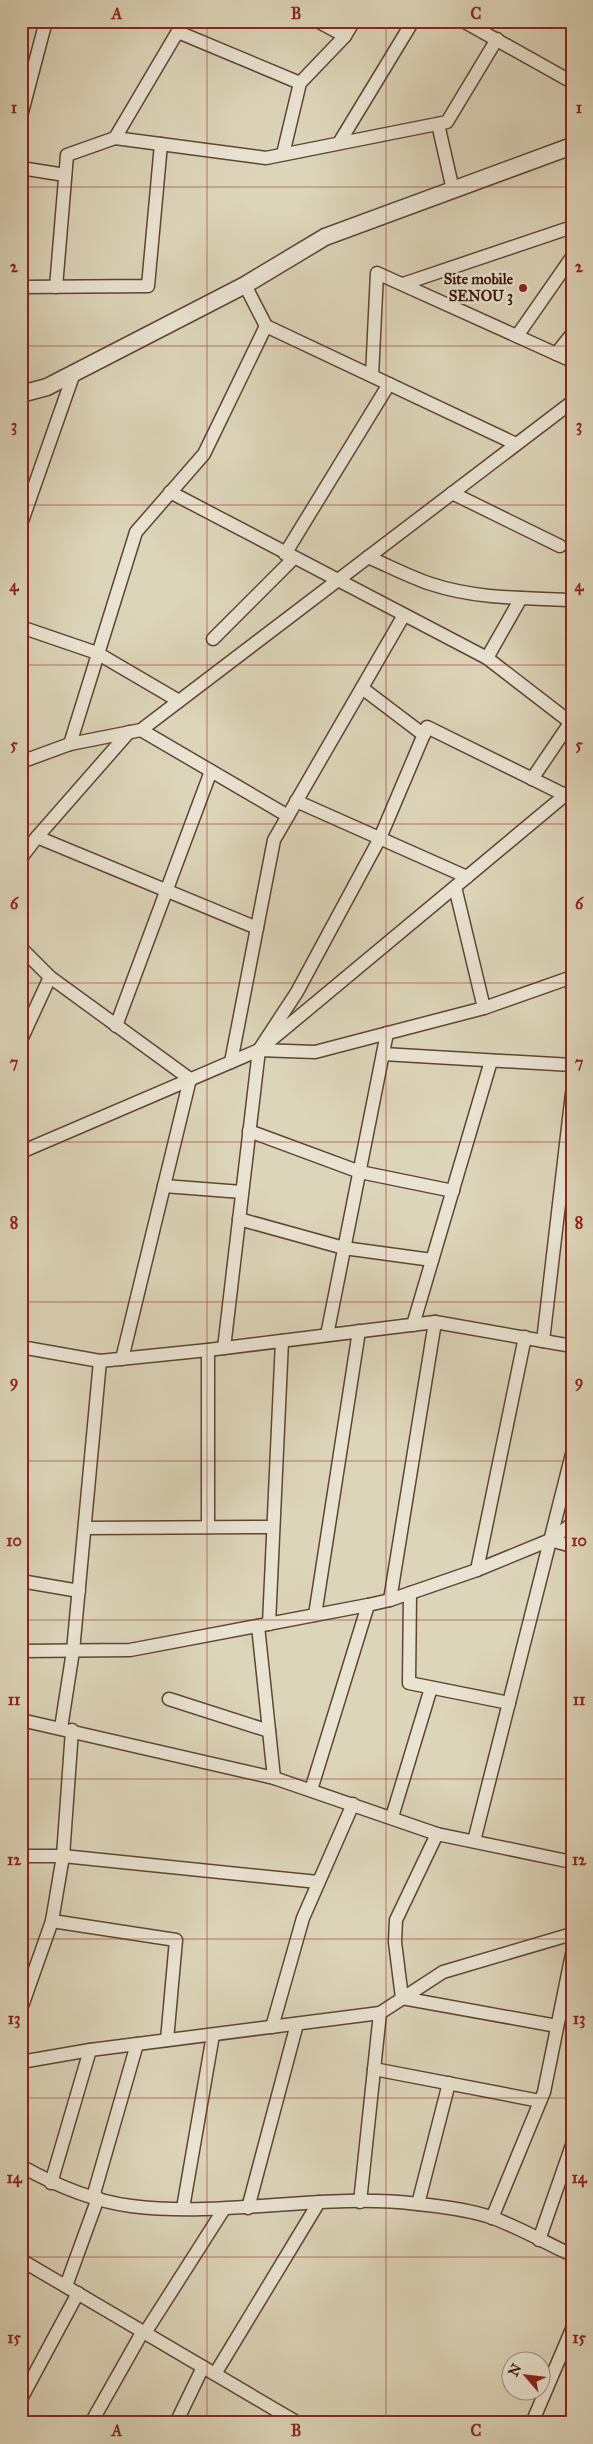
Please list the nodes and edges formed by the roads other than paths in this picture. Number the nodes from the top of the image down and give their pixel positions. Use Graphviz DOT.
graph roads {
  1 [pos="46,21"];
  2 [pos="317,21"];
  3 [pos="354,21"];
  4 [pos="413,21"];
  5 [pos="463,21"];
  6 [pos="181,27"];
  7 [pos="345,36"];
  8 [pos="497,39"];
  9 [pos="572,82"];
  10 [pos="300,83"];
  11 [pos="21,116"];
  12 [pos="438,124"];
  13 [pos="115,138"];
  14 [pos="339,143"];
  15 [pos="161,144"];
  16 [pos="572,146"];
  17 [pos="283,154"];
  18 [pos="21,168"];
  19 [pos="65,175"];
  20 [pos="453,190"];
  21 [pos="572,227"];
  22 [pos="572,257"];
  23 [pos="402,284"];
  24 [pos="56,286"];
  25 [pos="245,286"];
  26 [pos="21,287"];
  27 [pos="266,326"];
  28 [pos="572,334"];
  29 [pos="516,336"];
  30 [pos="556,354"];
  31 [pos="572,361"];
  32 [pos="74,373"];
  33 [pos="372,376"];
  34 [pos="389,384"];
  35 [pos="21,394"];
  36 [pos="572,402"];
  37 [pos="516,444"];
  38 [pos="170,492"];
  39 [pos="452,493"];
  40 [pos="21,524"];
  41 [pos="560,546"];
  42 [pos="290,556"];
  43 [pos="368,557"];
  44 [pos="336,581"];
  45 [pos="521,598"];
  46 [pos="572,600"];
  47 [pos="404,616"];
  48 [pos="21,627"];
  49 [pos="213,639"];
  50 [pos="97,653"];
  51 [pos="487,658"];
  52 [pos="362,688"];
  53 [pos="179,701"];
  54 [pos="571,721"];
  55 [pos="135,731"];
  56 [pos="424,735"];
  57 [pos="70,744"];
  58 [pos="21,762"];
  59 [pos="212,771"];
  60 [pos="532,779"];
  61 [pos="568,793"];
  62 [pos="296,801"];
  63 [pos="288,816"];
  64 [pos="37,837"];
  65 [pos="380,838"];
  66 [pos="21,858"];
  67 [pos="467,877"];
  68 [pos="455,887"];
  69 [pos="167,891"];
  70 [pos="257,928"];
  71 [pos="21,948"];
  72 [pos="50,977"];
  73 [pos="572,977"];
  74 [pos="484,1008"];
  75 [pos="116,1026"];
  76 [pos="387,1033"];
  77 [pos="21,1040"];
  78 [pos="259,1050"];
  79 [pos="383,1054"];
  80 [pos="491,1061"];
  81 [pos="231,1062"];
  82 [pos="572,1065"];
  83 [pos="190,1079"];
  84 [pos="572,1093"];
  85 [pos="249,1131"];
  86 [pos="21,1152"];
  87 [pos="360,1172"];
  88 [pos="164,1186"];
  89 [pos="452,1191"];
  90 [pos="242,1192"];
  91 [pos="239,1219"];
  92 [pos="344,1248"];
  93 [pos="432,1260"];
  94 [pos="435,1322"];
  95 [pos="413,1325"];
  96 [pos="359,1332"];
  97 [pos="327,1335"];
  98 [pos="525,1337"];
  99 [pos="282,1341"];
  100 [pos="543,1341"];
  101 [pos="572,1346"];
  102 [pos="21,1347"];
  103 [pos="224,1348"];
  104 [pos="208,1350"];
  105 [pos="122,1359"];
  106 [pos="100,1361"];
  107 [pos="572,1454"];
  108 [pos="572,1524"];
  109 [pos="208,1527"];
  110 [pos="273,1527"];
  111 [pos="85,1528"];
  112 [pos="550,1540"];
  113 [pos="572,1546"];
  114 [pos="477,1570"];
  115 [pos="21,1581"];
  116 [pos="79,1591"];
  117 [pos="410,1593"];
  118 [pos="390,1600"];
  119 [pos="368,1606"];
  120 [pos="315,1615"];
  121 [pos="263,1625"];
  122 [pos="21,1651"];
  123 [pos="73,1651"];
  124 [pos="432,1688"];
  125 [pos="169,1699"];
  126 [pos="509,1703"];
  127 [pos="21,1720"];
  128 [pos="67,1729"];
  129 [pos="269,1731"];
  130 [pos="274,1778"];
  131 [pos="311,1790"];
  132 [pos="353,1804"];
  133 [pos="392,1817"];
  134 [pos="437,1834"];
  135 [pos="474,1841"];
  136 [pos="21,1856"];
  137 [pos="64,1856"];
  138 [pos="572,1862"];
  139 [pos="318,1882"];
  140 [pos="52,1921"];
  141 [pos="572,1934"];
  142 [pos="572,1954"];
  143 [pos="402,1998"];
  144 [pos="21,2009"];
  145 [pos="380,2013"];
  146 [pos="296,2024"];
  147 [pos="557,2026"];
  148 [pos="272,2027"];
  149 [pos="213,2034"];
  150 [pos="167,2040"];
  151 [pos="136,2044"];
  152 [pos="90,2050"];
  153 [pos="21,2062"];
  154 [pos="374,2069"];
  155 [pos="449,2084"];
  156 [pos="540,2101"];
  157 [pos="572,2145"];
  158 [pos="21,2166"];
  159 [pos="51,2183"];
  160 [pos="95,2197"];
  161 [pos="319,2202"];
  162 [pos="360,2202"];
  163 [pos="418,2204"];
  164 [pos="183,2208"];
  165 [pos="248,2208"];
  166 [pos="224,2209"];
  167 [pos="492,2218"];
  168 [pos="539,2240"];
  169 [pos="572,2255"];
  170 [pos="21,2260"];
  171 [pos="66,2286"];
  172 [pos="78,2293"];
  173 [pos="572,2329"];
  174 [pos="144,2332"];
  175 [pos="203,2367"];
  176 [pos="215,2374"];
  177 [pos="21,2399"];
  178 [pos="91,2423"];
  179 [pos="176,2423"];
  180 [pos="298,2423"];
  181 [pos="532,2423"];
  1 -- 11 [label="street"];
  2 -- 7 [label="street"];
  3 -- 7 [label="street"];
  4 -- 14 [label="street"];
  5 -- 8 [label="street"];
  6 -- 10 [label="street"];
  6 -- 13 [label="street"];
  7 -- 10 [label="street"];
  8 -- 9 [label="street"];
  8 -- 12 [label="street"];
  10 -- 17 [label="street"];
  12 -- 14 [label="street"];
  12 -- 20 [label="street"];
  13 -- 15 [label="street"];
  13 -- 19 [label="street"];
  14 -- 17 [label="street"];
  15 -- 17 [label="street"];
  15 -- 24 [label="street"];
  16 -- 20 [label="street"];
  18 -- 19 [label="street"];
  19 -- 24 [label="street"];
  20 -- 25 [label="street"];
  21 -- 23 [label="street"];
  22 -- 29 [label="street"];
  23 -- 29 [label="street"];
  23 -- 33 [label="street"];
  24 -- 26 [label="street"];
  25 -- 27 [label="street"];
  25 -- 32 [label="street"];
  27 -- 33 [label="street"];
  27 -- 38 [label="street"];
  28 -- 30 [label="street"];
  29 -- 30 [label="street"];
  30 -- 31 [label="street"];
  32 -- 35 [label="street"];
  32 -- 40 [label="street"];
  33 -- 34 [label="street"];
  34 -- 37 [label="street"];
  34 -- 42 [label="street"];
  36 -- 37 [label="street"];
  37 -- 39 [label="street"];
  38 -- 42 [label="street"];
  38 -- 50 [label="street"];
  39 -- 41 [label="street"];
  39 -- 43 [label="street"];
  42 -- 44 [label="street"];
  42 -- 49 [label="street"];
  43 -- 44 [label="street"];
  43 -- 45 [label="street"];
  44 -- 47 [label="street"];
  44 -- 53 [label="street"];
  45 -- 46 [label="street"];
  45 -- 51 [label="street"];
  47 -- 51 [label="street"];
  47 -- 52 [label="street"];
  48 -- 50 [label="street"];
  50 -- 53 [label="street"];
  50 -- 57 [label="street"];
  51 -- 54 [label="street"];
  52 -- 56 [label="street"];
  52 -- 62 [label="street"];
  53 -- 55 [label="street"];
  54 -- 60 [label="street"];
  55 -- 57 [label="street"];
  55 -- 59 [label="street"];
  55 -- 64 [label="street"];
  56 -- 60 [label="street"];
  56 -- 65 [label="street"];
  57 -- 58 [label="street"];
  59 -- 63 [label="street"];
  59 -- 69 [label="street"];
  60 -- 61 [label="street"];
  61 -- 67 [label="street"];
  62 -- 63 [label="street"];
  62 -- 65 [label="street"];
  63 -- 70 [label="street"];
  64 -- 66 [label="street"];
  64 -- 69 [label="street"];
  65 -- 67 [label="street"];
  65 -- 78 [label="street"];
  67 -- 68 [label="street"];
  68 -- 74 [label="street"];
  68 -- 78 [label="street"];
  69 -- 70 [label="street"];
  69 -- 75 [label="street"];
  70 -- 81 [label="street"];
  71 -- 72 [label="street"];
  72 -- 75 [label="street"];
  72 -- 77 [label="street"];
  73 -- 74 [label="street"];
  74 -- 76 [label="street"];
  75 -- 83 [label="street"];
  76 -- 78 [label="street"];
  76 -- 79 [label="street"];
  78 -- 81 [label="street"];
  78 -- 85 [label="street"];
  79 -- 80 [label="street"];
  79 -- 87 [label="street"];
  80 -- 82 [label="street"];
  80 -- 89 [label="street"];
  81 -- 83 [label="street"];
  83 -- 86 [label="street"];
  83 -- 88 [label="street"];
  84 -- 100 [label="street"];
  85 -- 87 [label="street"];
  85 -- 90 [label="street"];
  87 -- 89 [label="street"];
  87 -- 92 [label="street"];
  88 -- 90 [label="street"];
  88 -- 105 [label="street"];
  89 -- 93 [label="street"];
  90 -- 91 [label="street"];
  91 -- 92 [label="street"];
  91 -- 103 [label="street"];
  92 -- 93 [label="street"];
  92 -- 97 [label="street"];
  93 -- 95 [label="street"];
  94 -- 95 [label="street"];
  94 -- 98 [label="street"];
  94 -- 118 [label="street"];
  95 -- 96 [label="street"];
  96 -- 97 [label="street"];
  96 -- 120 [label="street"];
  97 -- 99 [label="street"];
  98 -- 100 [label="street"];
  98 -- 114 [label="street"];
  99 -- 103 [label="street"];
  99 -- 110 [label="street"];
  100 -- 101 [label="street"];
  102 -- 106 [label="street"];
  103 -- 104 [label="street"];
  104 -- 105 [label="street"];
  104 -- 109 [label="street"];
  105 -- 106 [label="street"];
  106 -- 111 [label="street"];
  107 -- 112 [label="street"];
  108 -- 112 [label="street"];
  109 -- 110 [label="street"];
  109 -- 111 [label="street"];
  110 -- 121 [label="street"];
  111 -- 116 [label="street"];
  112 -- 113 [label="street"];
  112 -- 114 [label="street"];
  112 -- 126 [label="street"];
  114 -- 117 [label="street"];
  115 -- 116 [label="street"];
  116 -- 123 [label="street"];
  117 -- 118 [label="street"];
  117 -- 124 [label="street"];
  118 -- 119 [label="street"];
  119 -- 120 [label="street"];
  119 -- 131 [label="street"];
  120 -- 121 [label="street"];
  121 -- 123 [label="street"];
  121 -- 129 [label="street"];
  122 -- 123 [label="street"];
  123 -- 128 [label="street"];
  124 -- 126 [label="street"];
  124 -- 133 [label="street"];
  125 -- 129 [label="street"];
  126 -- 135 [label="street"];
  127 -- 128 [label="street"];
  128 -- 130 [label="street"];
  128 -- 137 [label="street"];
  129 -- 130 [label="street"];
  130 -- 131 [label="street"];
  131 -- 132 [label="street"];
  132 -- 133 [label="street"];
  132 -- 139 [label="street"];
  133 -- 134 [label="street"];
  134 -- 135 [label="street"];
  134 -- 143 [label="street"];
  135 -- 138 [label="street"];
  136 -- 137 [label="street"];
  137 -- 139 [label="street"];
  137 -- 140 [label="street"];
  139 -- 148 [label="street"];
  140 -- 144 [label="street"];
  140 -- 150 [label="street"];
  141 -- 143 [label="street"];
  142 -- 147 [label="street"];
  143 -- 145 [label="street"];
  143 -- 147 [label="street"];
  145 -- 146 [label="street"];
  145 -- 154 [label="street"];
  146 -- 148 [label="street"];
  146 -- 165 [label="street"];
  147 -- 156 [label="street"];
  148 -- 149 [label="street"];
  149 -- 150 [label="street"];
  149 -- 164 [label="street"];
  150 -- 151 [label="street"];
  151 -- 152 [label="street"];
  151 -- 160 [label="street"];
  152 -- 153 [label="street"];
  152 -- 159 [label="street"];
  154 -- 155 [label="street"];
  154 -- 162 [label="street"];
  155 -- 156 [label="street"];
  155 -- 163 [label="street"];
  156 -- 167 [label="street"];
  157 -- 168 [label="street"];
  158 -- 159 [label="street"];
  159 -- 160 [label="street"];
  160 -- 164 [label="street"];
  160 -- 171 [label="street"];
  161 -- 162 [label="street"];
  161 -- 165 [label="street"];
  161 -- 176 [label="street"];
  162 -- 163 [label="street"];
  163 -- 167 [label="street"];
  164 -- 166 [label="street"];
  165 -- 166 [label="street"];
  166 -- 174 [label="street"];
  167 -- 168 [label="street"];
  168 -- 169 [label="street"];
  170 -- 171 [label="street"];
  171 -- 172 [label="street"];
  172 -- 174 [label="street"];
  172 -- 177 [label="street"];
  173 -- 181 [label="street"];
  174 -- 175 [label="street"];
  174 -- 178 [label="street"];
  175 -- 176 [label="street"];
  175 -- 179 [label="street"];
  176 -- 180 [label="street"];
}
